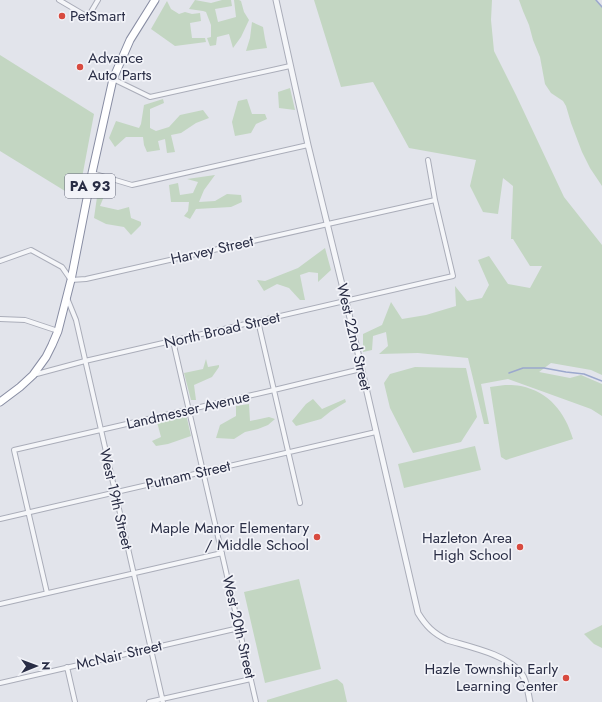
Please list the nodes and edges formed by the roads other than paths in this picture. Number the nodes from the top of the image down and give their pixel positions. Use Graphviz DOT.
graph roads {
  1 [pos="59,0"];
  2 [pos="98,0"];
  3 [pos="155,0"];
  4 [pos="276,0"];
  5 [pos="290,66"];
  6 [pos="113,79"];
  7 [pos="308,145"];
  8 [pos="428,160"];
  9 [pos="92,173"];
  10 [pos="435,200"];
  11 [pos="328,224"];
  12 [pos="0,261"];
  13 [pos="71,280"];
  14 [pos="67,298"];
  15 [pos="346,301"];
  16 [pos="0,319"];
  17 [pos="258,322"];
  18 [pos="58,331"];
  19 [pos="173,341"];
  20 [pos="85,361"];
  21 [pos="361,368"];
  22 [pos="33,375"];
  23 [pos="274,390"];
  24 [pos="0,402"];
  25 [pos="189,410"];
  26 [pos="101,430"];
  27 [pos="376,432"];
  28 [pos="288,452"];
  29 [pos="203,472"];
  30 [pos="115,492"];
  31 [pos="300,503"];
  32 [pos="28,512"];
  33 [pos="0,519"];
  34 [pos="222,553"];
  35 [pos="133,573"];
  36 [pos="47,593"];
  37 [pos="0,604"];
  38 [pos="239,628"];
  39 [pos="151,648"];
  40 [pos="67,668"];
  41 [pos="250,678"];
  42 [pos="0,683"];
  43 [pos="163,700"];
  44 [pos="75,702"];
  45 [pos="149,702"];
  46 [pos="256,702"];
  47 [pos="530,702"];
  1 -- 2 [label="street"];
  3 -- 6 [label="highway, PA 93"];
  4 -- 5 [label="street, West 22nd Street"];
  5 -- 6 [label="street"];
  5 -- 7 [label="street, West 22nd Street"];
  6 -- 9 [label="highway, PA 93"];
  7 -- 9 [label="street"];
  7 -- 11 [label="street, West 22nd Street"];
  8 -- 10 [label="street"];
  9 -- 13 [label="highway, PA 93"];
  10 -- 11 [label="street, Harvey Street"];
  10 -- 15 [label="street, North Broad Street"];
  11 -- 13 [label="street, Harvey Street"];
  11 -- 15 [label="street, West 22nd Street"];
  12 -- 13 [label="street"];
  13 -- 14 [label="highway, PA 93"];
  14 -- 18 [label="highway, PA 93"];
  14 -- 20 [label="street, West 19th Street"];
  15 -- 17 [label="street, North Broad Street"];
  15 -- 21 [label="street, West 22nd Street"];
  16 -- 18 [label="street"];
  17 -- 19 [label="street, North Broad Street"];
  17 -- 23 [label="street"];
  18 -- 22 [label="highway, PA 93"];
  19 -- 20 [label="street, North Broad Street"];
  19 -- 25 [label="street, West 20th Street"];
  20 -- 22 [label="street, North Broad Street"];
  20 -- 26 [label="street, West 19th Street"];
  21 -- 23 [label="street, Landmesser Avenue"];
  21 -- 27 [label="street, West 22nd Street"];
  22 -- 24 [label="highway, North Broad Street / PA 93"];
  23 -- 25 [label="street, Landmesser Avenue"];
  23 -- 28 [label="street"];
  25 -- 26 [label="street, Landmesser Avenue"];
  25 -- 29 [label="street, West 20th Street"];
  26 -- 30 [label="street, West 19th Street"];
  26 -- 32 [label="street, Landmesser Avenue"];
  27 -- 28 [label="street, Putnam Street"];
  27 -- 47 [label="street, West 22nd Street"];
  28 -- 29 [label="street, Putnam Street"];
  28 -- 31 [label="street"];
  29 -- 30 [label="street, Putnam Street"];
  29 -- 34 [label="street, West 20th Street"];
  30 -- 32 [label="street, Putnam Street"];
  30 -- 35 [label="street, West 19th Street"];
  32 -- 33 [label="street, Putnam Street"];
  32 -- 36 [label="street"];
  34 -- 35 [label="street"];
  34 -- 38 [label="street, West 20th Street"];
  35 -- 36 [label="street"];
  35 -- 39 [label="street, West 19th Street"];
  36 -- 37 [label="street"];
  38 -- 39 [label="street, McNair Street"];
  38 -- 41 [label="street, West 20th Street"];
  39 -- 40 [label="street, McNair Street"];
  39 -- 43 [label="street, West 19th Street"];
  40 -- 42 [label="street, McNair Street"];
  40 -- 44 [label="street"];
  41 -- 43 [label="street"];
  41 -- 46 [label="street, West 20th Street"];
  43 -- 45 [label="street"];
}
